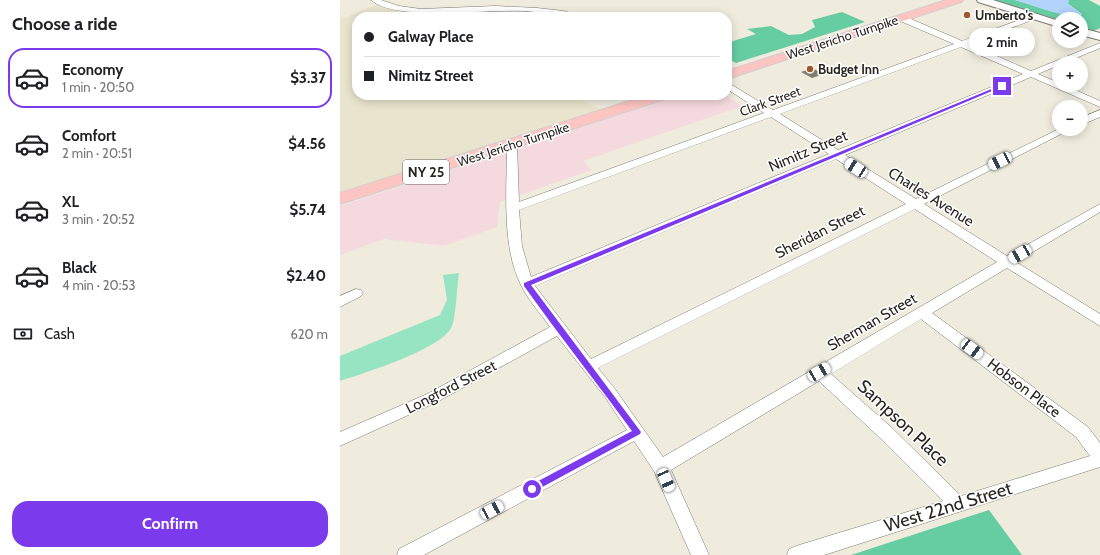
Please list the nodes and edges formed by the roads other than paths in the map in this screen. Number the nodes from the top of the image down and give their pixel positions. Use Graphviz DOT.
graph roads {
  1 [pos="375,0"];
  2 [pos="957,0"];
  3 [pos="982,0"];
  4 [pos="414,12"];
  5 [pos="414,12"];
  6 [pos="541,12"];
  7 [pos="1036,17"];
  8 [pos="901,18"];
  9 [pos="1052,22"];
  10 [pos="1088,33"];
  11 [pos="1100,37"];
  12 [pos="961,45"];
  13 [pos="1100,45"];
  14 [pos="732,73"];
  15 [pos="1030,74"];
  16 [pos="732,88"];
  17 [pos="649,100"];
  18 [pos="1100,104"];
  19 [pos="1100,113"];
  20 [pos="772,114"];
  21 [pos="1088,119"];
  22 [pos="1052,136"];
  23 [pos="512,145"];
  24 [pos="837,155"];
  25 [pos="340,199"];
  26 [pos="913,204"];
  27 [pos="1100,207"];
  28 [pos="513,208"];
  29 [pos="1007,262"];
  30 [pos="527,284"];
  31 [pos="356,293"];
  32 [pos="340,302"];
  33 [pos="922,312"];
  34 [pos="1100,321"];
  35 [pos="559,329"];
  36 [pos="589,366"];
  37 [pos="819,372"];
  38 [pos="637,432"];
  39 [pos="340,439"];
  40 [pos="1100,456"];
  41 [pos="1100,460"];
  42 [pos="661,467"];
  43 [pos="958,504"];
  44 [pos="406,555"];
  45 [pos="700,555"];
  46 [pos="796,555"];
  1 -- 5 [label="street"];
  2 -- 8 [label="main road, West Jericho Turnpike"];
  3 -- 7 [label="street"];
  4 -- 6 [label="street"];
  7 -- 9 [label="street"];
  7 -- 12 [label="street, Clark Street"];
  8 -- 12 [label="street"];
  8 -- 14 [label="main road, West Jericho Turnpike"];
  10 -- 11 [label="street"];
  12 -- 15 [label="street"];
  12 -- 20 [label="street, Clark Street"];
  13 -- 15 [label="street, Nimitz Street"];
  15 -- 18 [label="street"];
  15 -- 24 [label="street, Nimitz Street"];
  16 -- 20 [label="street, Charles Avenue"];
  17 -- 23 [label="main road, West Jericho Turnpike / NY 25"];
  19 -- 21 [label="street"];
  20 -- 24 [label="street, Charles Avenue"];
  20 -- 28 [label="street, Clark Street"];
  22 -- 26 [label="street, Sheridan Street"];
  23 -- 25 [label="main road, West Jericho Turnpike / NY 25"];
  23 -- 28 [label="street"];
  24 -- 26 [label="street, Charles Avenue"];
  24 -- 30 [label="street, Nimitz Street"];
  26 -- 29 [label="street, Charles Avenue"];
  26 -- 36 [label="street, Sheridan Street"];
  27 -- 29 [label="street, Sherman Street"];
  28 -- 30 [label="street"];
  29 -- 33 [label="street, Sherman Street"];
  29 -- 34 [label="street, Charles Avenue"];
  30 -- 35 [label="street"];
  31 -- 32 [label="street"];
  33 -- 37 [label="street, Sherman Street"];
  33 -- 40 [label="street, Hobson Place"];
  35 -- 36 [label="street"];
  35 -- 39 [label="street, Longford Street"];
  36 -- 38 [label="street"];
  37 -- 42 [label="street, Sherman Street"];
  37 -- 43 [label="street, Sampson Place"];
  38 -- 42 [label="street"];
  38 -- 44 [label="street"];
  41 -- 43 [label="street, West 22nd Street"];
  42 -- 45 [label="street"];
  43 -- 46 [label="street, West 22nd Street"];
}
